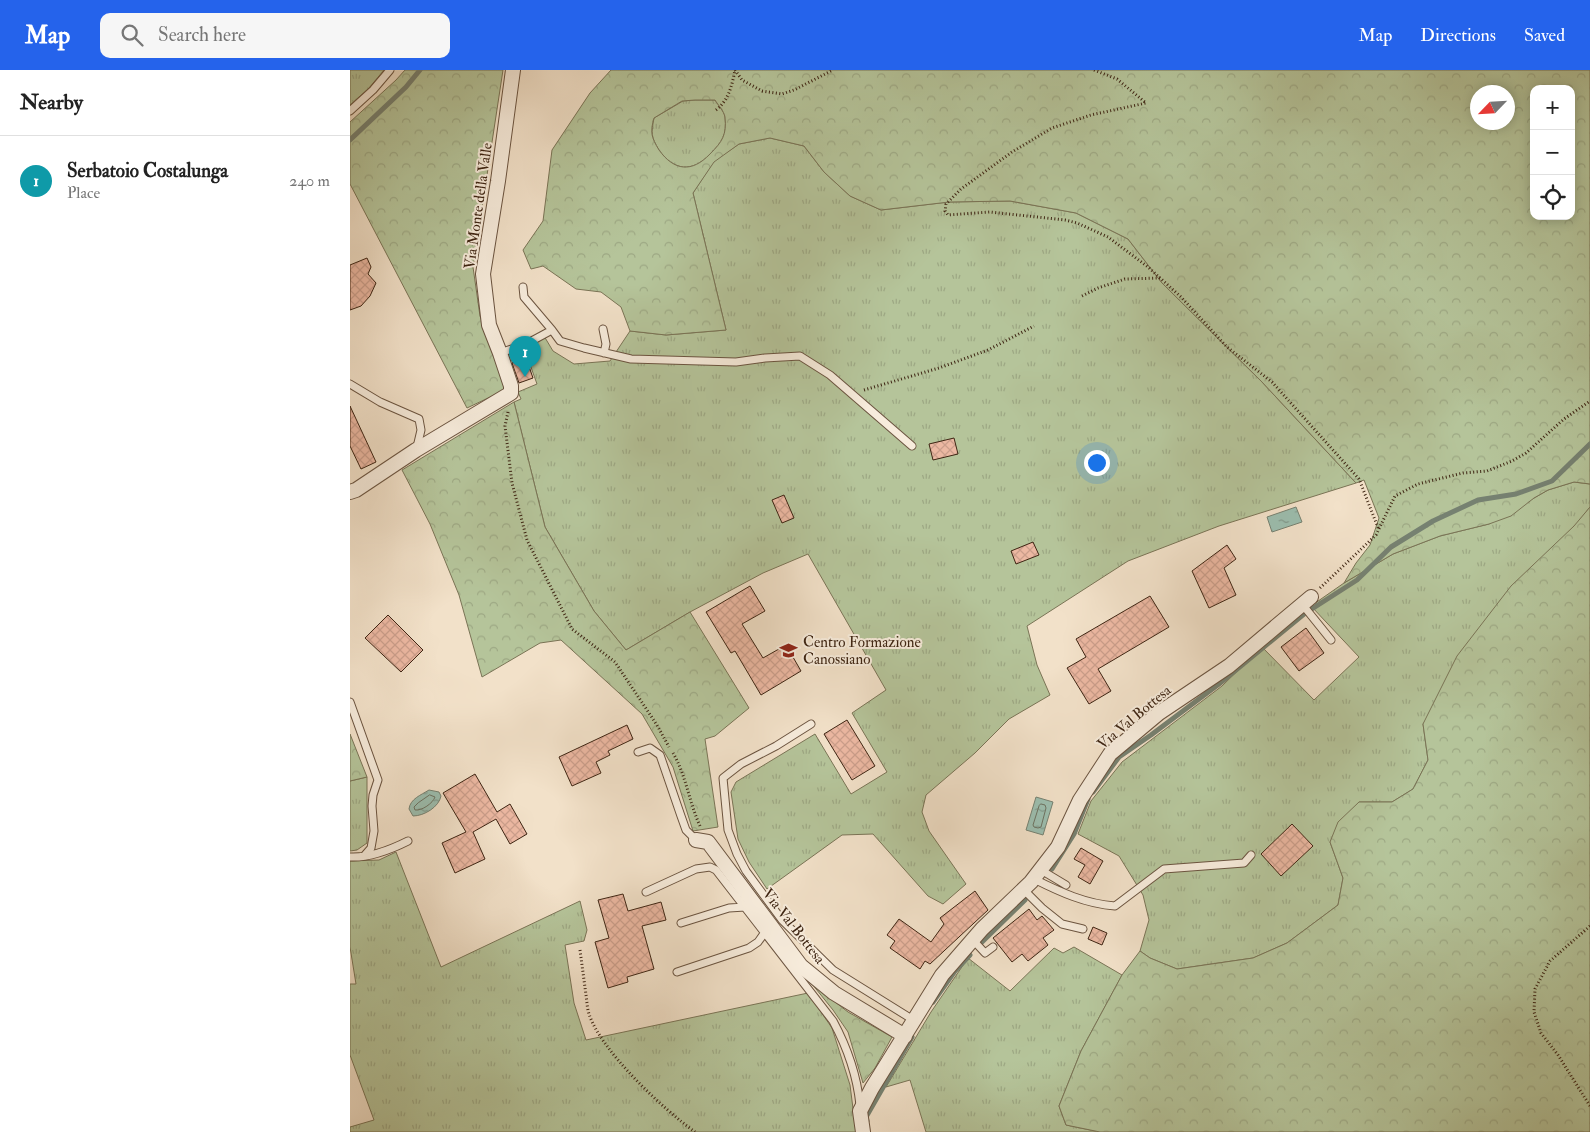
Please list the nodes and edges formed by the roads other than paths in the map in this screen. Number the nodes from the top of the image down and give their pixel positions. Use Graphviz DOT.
graph roads {
  1 [pos="390,70"];
  2 [pos="513,70"];
  3 [pos="350,111"];
  4 [pos="524,287"];
  5 [pos="603,329"];
  6 [pos="552,330"];
  7 [pos="500,353"];
  8 [pos="604,353"];
  9 [pos="350,384"];
  10 [pos="912,446"];
  11 [pos="416,450"];
  12 [pos="350,492"];
  13 [pos="1306,600"];
  14 [pos="1331,640"];
  15 [pos="350,702"];
  16 [pos="811,724"];
  17 [pos="638,752"];
  18 [pos="408,841"];
  19 [pos="702,841"];
  20 [pos="1251,855"];
  21 [pos="364,856"];
  22 [pos="350,857"];
  23 [pos="1038,874"];
  24 [pos="1066,885"];
  25 [pos="1024,890"];
  26 [pos="646,892"];
  27 [pos="745,907"];
  28 [pos="681,923"];
  29 [pos="1083,929"];
  30 [pos="765,932"];
  31 [pos="973,940"];
  32 [pos="993,947"];
  33 [pos="677,972"];
  34 [pos="915,1021"];
  35 [pos="905,1036"];
  36 [pos="860,1111"];
  37 [pos="863,1132"];
  1 -- 3 [label="lane"];
  2 -- 7 [label="street, Via Monte della Valle"];
  4 -- 6 [label="lane"];
  5 -- 8 [label="lane"];
  6 -- 7 [label="lane"];
  6 -- 8 [label="lane"];
  7 -- 11 [label="street, Via Monte della Valle"];
  8 -- 10 [label="lane"];
  9 -- 11 [label="lane"];
  11 -- 12 [label="street"];
  13 -- 14 [label="lane"];
  13 -- 23 [label="street, Via Val Bottesa"];
  15 -- 21 [label="lane"];
  16 -- 34 [label="lane"];
  17 -- 19 [label="lane"];
  18 -- 21 [label="lane"];
  19 -- 35 [label="street, Via Val Bottesa"];
  20 -- 23 [label="lane"];
  21 -- 22 [label="lane"];
  23 -- 24 [label="lane"];
  23 -- 25 [label="street, Via Val Bottesa"];
  25 -- 29 [label="lane"];
  25 -- 31 [label="street, Via Val Bottesa"];
  26 -- 27 [label="lane"];
  27 -- 28 [label="lane"];
  27 -- 30 [label="lane"];
  30 -- 33 [label="lane"];
  30 -- 36 [label="lane"];
  31 -- 32 [label="lane"];
  31 -- 34 [label="street, Via Val Bottesa"];
  34 -- 35 [label="street, Via Val Bottesa"];
  35 -- 36 [label="street, Via Val Bottesa"];
  36 -- 37 [label="street"];
}
